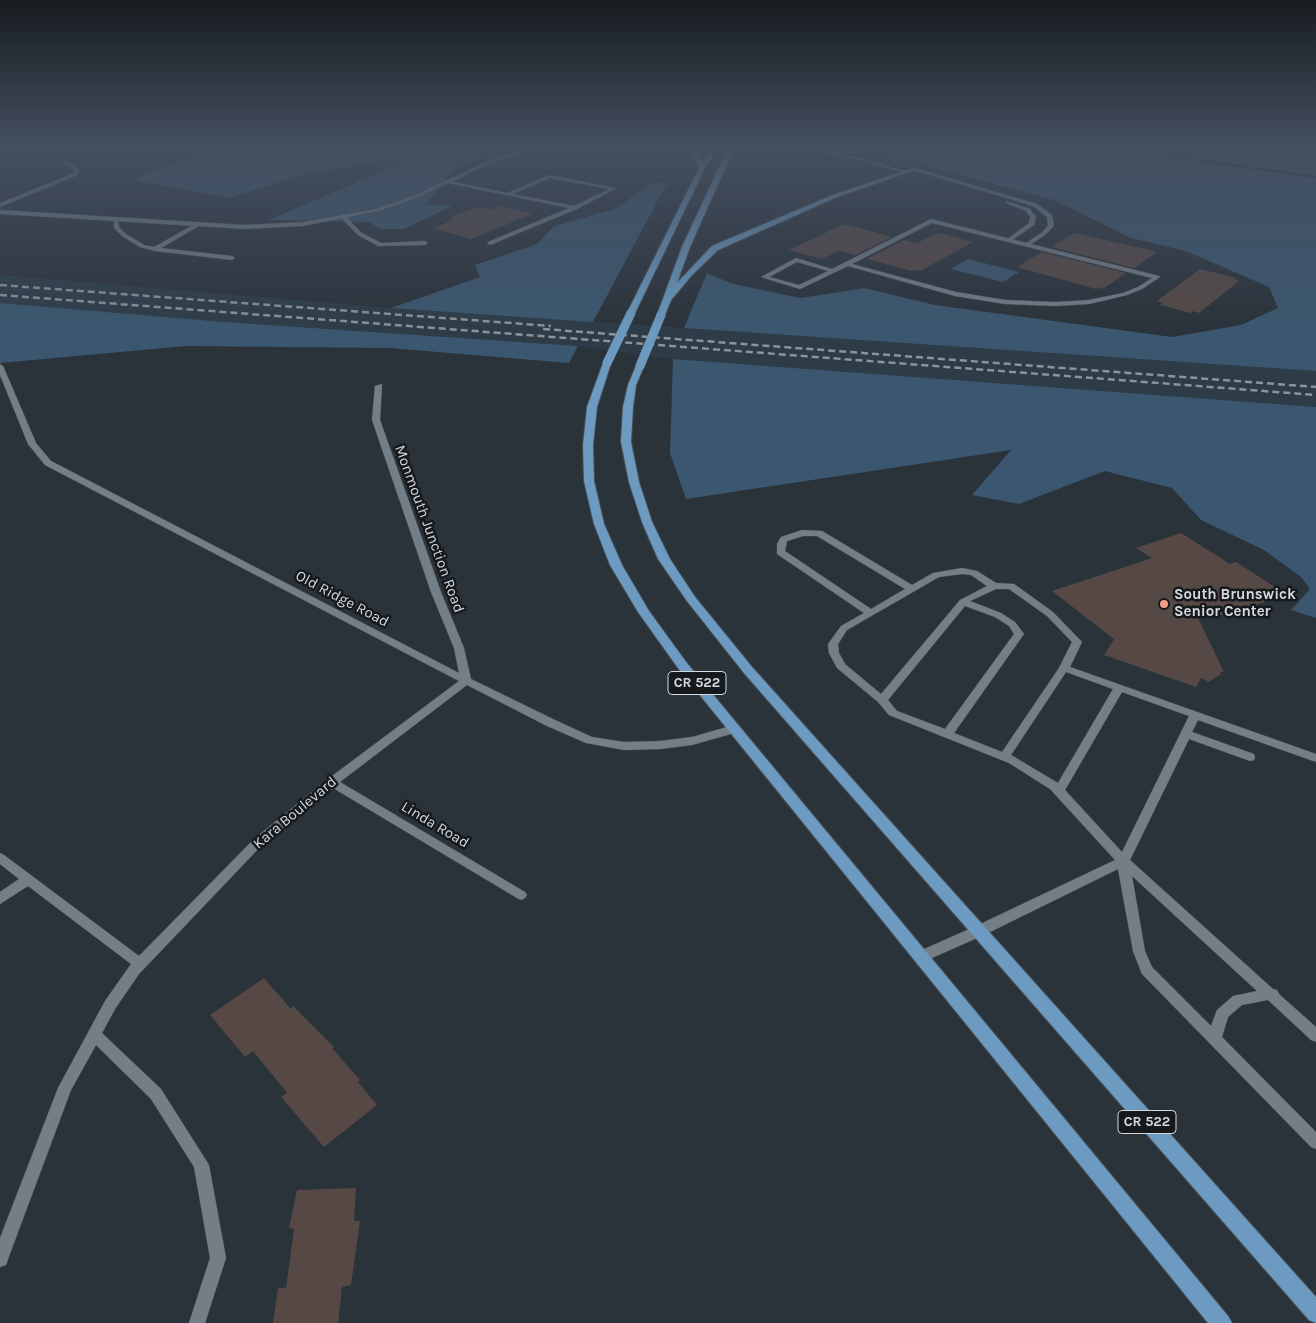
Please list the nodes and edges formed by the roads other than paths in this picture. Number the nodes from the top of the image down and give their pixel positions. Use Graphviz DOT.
graph roads {
  1 [pos="375,210"];
  2 [pos="571,210"];
  3 [pos="682,210"];
  4 [pos="703,210"];
  5 [pos="803,210"];
  6 [pos="1027,210"];
  7 [pos="1042,210"];
  8 [pos="0,212"];
  9 [pos="344,218"];
  10 [pos="116,219"];
  11 [pos="197,225"];
  12 [pos="1011,239"];
  13 [pos="490,243"];
  14 [pos="425,244"];
  15 [pos="1028,244"];
  16 [pos="155,249"];
  17 [pos="232,258"];
  18 [pos="847,264"];
  19 [pos="833,271"];
  20 [pos="667,298"];
  21 [pos="0,366"];
  22 [pos="379,386"];
  23 [pos="994,586"];
  24 [pos="912,589"];
  25 [pos="963,602"];
  26 [pos="871,612"];
  27 [pos="1064,668"];
  28 [pos="466,680"];
  29 [pos="1119,688"];
  30 [pos="882,700"];
  31 [pos="1195,715"];
  32 [pos="734,729"];
  33 [pos="947,734"];
  34 [pos="1186,734"];
  35 [pos="1004,757"];
  36 [pos="1250,757"];
  37 [pos="1316,758"];
  38 [pos="332,782"];
  39 [pos="1059,790"];
  40 [pos="0,858"];
  41 [pos="1123,861"];
  42 [pos="27,880"];
  43 [pos="521,895"];
  44 [pos="0,899"];
  45 [pos="978,931"];
  46 [pos="920,957"];
  47 [pos="140,964"];
  48 [pos="1272,994"];
  49 [pos="94,1034"];
  50 [pos="1316,1036"];
  51 [pos="1214,1039"];
  52 [pos="1316,1142"];
  53 [pos="0,1259"];
  54 [pos="1316,1313"];
  55 [pos="198,1323"];
  56 [pos="1221,1323"];
  1 -- 9 [label="street"];
  2 -- 13 [label="street"];
  3 -- 32 [label="main road, CR 522, bridge"];
  4 -- 20 [label="main road, CR 522"];
  5 -- 20 [label="main road"];
  6 -- 12 [label="street"];
  7 -- 15 [label="street"];
  8 -- 10 [label="street"];
  9 -- 11 [label="street"];
  9 -- 14 [label="street"];
  10 -- 11 [label="street"];
  10 -- 16 [label="street"];
  11 -- 16 [label="street"];
  12 -- 15 [label="street"];
  12 -- 18 [label="street"];
  15 -- 18 [label="street"];
  16 -- 17 [label="street"];
  18 -- 19 [label="street"];
  19 -- 19 [label="street"];
  20 -- 45 [label="main road, CR 522, bridge"];
  21 -- 28 [label="street, Old Ridge Road"];
  22 -- 28 [label="street, Monmouth Junction Road"];
  23 -- 24 [label="street"];
  23 -- 25 [label="street"];
  23 -- 27 [label="street"];
  24 -- 26 [label="street"];
  24 -- 26 [label="street"];
  25 -- 30 [label="street"];
  25 -- 33 [label="street"];
  26 -- 30 [label="street"];
  27 -- 29 [label="street"];
  27 -- 35 [label="street"];
  28 -- 32 [label="street, Old Ridge Road"];
  28 -- 38 [label="street, Kara Boulevard"];
  29 -- 31 [label="street"];
  29 -- 39 [label="street"];
  30 -- 33 [label="street"];
  31 -- 34 [label="street"];
  31 -- 37 [label="street"];
  32 -- 46 [label="main road, CR 522"];
  33 -- 35 [label="street"];
  34 -- 36 [label="street"];
  34 -- 41 [label="street"];
  35 -- 39 [label="street"];
  38 -- 43 [label="street, Linda Road"];
  38 -- 47 [label="street, Kara Boulevard"];
  39 -- 41 [label="street"];
  40 -- 42 [label="street"];
  41 -- 45 [label="street"];
  41 -- 48 [label="street"];
  41 -- 51 [label="street"];
  42 -- 44 [label="street"];
  42 -- 47 [label="street"];
  45 -- 46 [label="street"];
  45 -- 54 [label="main road, CR 522"];
  46 -- 56 [label="main road, CR 522"];
  47 -- 49 [label="street, Kara Boulevard"];
  48 -- 50 [label="street"];
  48 -- 51 [label="street"];
  49 -- 53 [label="street, Kara Boulevard"];
  49 -- 55 [label="street"];
  51 -- 52 [label="street"];
}
